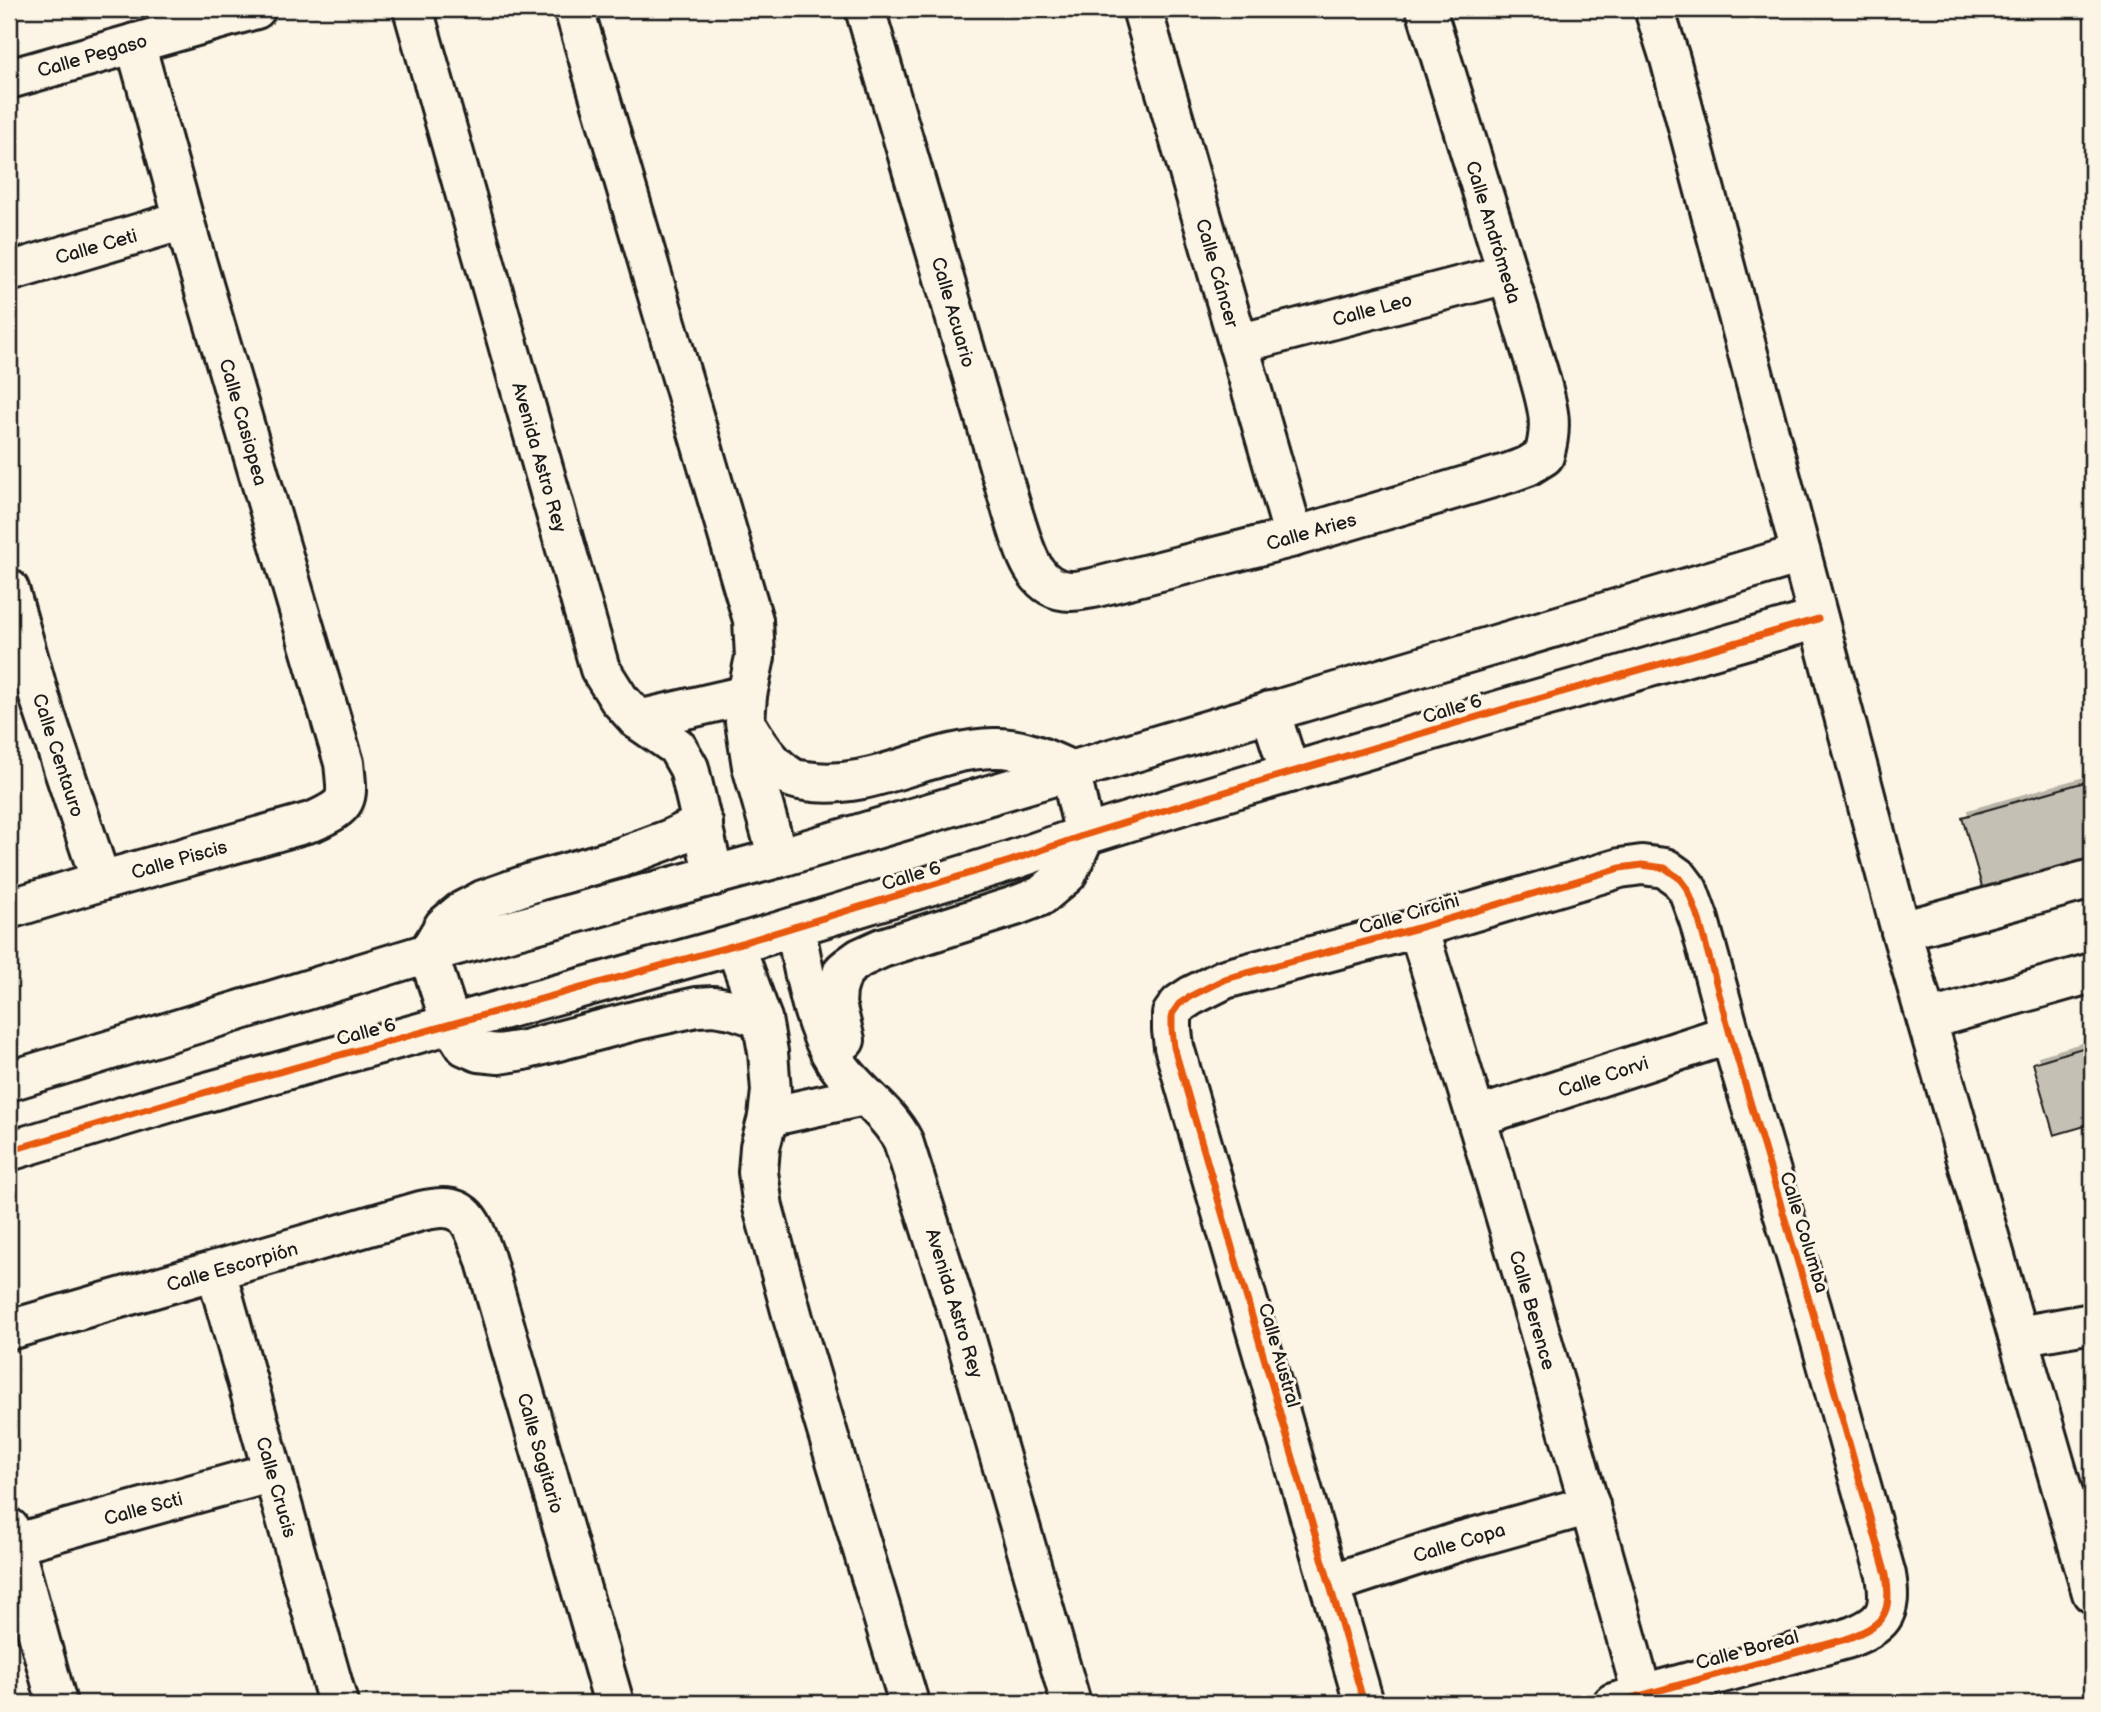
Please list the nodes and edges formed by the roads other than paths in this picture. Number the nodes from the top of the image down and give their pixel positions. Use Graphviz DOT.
graph roads {
  1 [pos="256,9"];
  2 [pos="413,9"];
  3 [pos="574,9"];
  4 [pos="1142,9"];
  5 [pos="1426,9"];
  6 [pos="1654,9"];
  7 [pos="877,12"];
  8 [pos="135,43"];
  9 [pos="9,79"];
  10 [pos="184,220"];
  11 [pos="9,272"];
  12 [pos="1507,274"];
  13 [pos="1238,344"];
  14 [pos="1544,456"];
  15 [pos="1294,537"];
  16 [pos="1801,554"];
  17 [pos="9,589"];
  18 [pos="1072,591"];
  19 [pos="1818,619"];
  20 [pos="24,704"];
  21 [pos="746,708"];
  22 [pos="1270,711"];
  23 [pos="638,720"];
  24 [pos="1070,770"];
  25 [pos="1290,774"];
  26 [pos="345,802"];
  27 [pos="703,822"];
  28 [pos="1085,835"];
  29 [pos="778,858"];
  30 [pos="1665,867"];
  31 [pos="714,876"];
  32 [pos="2092,879"];
  33 [pos="101,881"];
  34 [pos="9,909"];
  35 [pos="795,927"];
  36 [pos="1418,928"];
  37 [pos="1901,931"];
  38 [pos="735,945"];
  39 [pos="428,953"];
  40 [pos="2092,973"];
  41 [pos="1172,1014"];
  42 [pos="762,1019"];
  43 [pos="1927,1020"];
  44 [pos="451,1024"];
  45 [pos="1730,1034"];
  46 [pos="9,1081"];
  47 [pos="859,1090"];
  48 [pos="768,1116"];
  49 [pos="1477,1117"];
  50 [pos="9,1151"];
  51 [pos="457,1209"];
  52 [pos="216,1271"];
  53 [pos="2092,1323"];
  54 [pos="9,1329"];
  55 [pos="2018,1335"];
  56 [pos="273,1472"];
  57 [pos="1590,1505"];
  58 [pos="11,1536"];
  59 [pos="1329,1584"];
  60 [pos="2092,1592"];
  61 [pos="1885,1616"];
  62 [pos="1627,1699"];
  63 [pos="57,1703"];
  64 [pos="338,1703"];
  65 [pos="614,1703"];
  66 [pos="908,1703"];
  67 [pos="1070,1703"];
  68 [pos="1364,1703"];
  1 -- 8 [label="street, Calle Pegaso"];
  2 -- 23 [label="street, Avenida Astro Rey"];
  3 -- 21 [label="street"];
  4 -- 13 [label="street, Calle Cáncer"];
  5 -- 12 [label="street, Calle Andrómeda"];
  6 -- 16 [label="street"];
  7 -- 18 [label="street, Calle Acuario"];
  8 -- 9 [label="street, Calle Pegaso"];
  8 -- 10 [label="street, Calle Casiopea"];
  10 -- 11 [label="street, Calle Ceti"];
  10 -- 26 [label="street, Calle Casiopea"];
  12 -- 13 [label="street, Calle Leo"];
  12 -- 14 [label="street, Calle Andrómeda"];
  13 -- 15 [label="street, Calle Cáncer"];
  14 -- 15 [label="street, Calle Aries"];
  15 -- 18 [label="street, Calle Aries"];
  16 -- 19 [label="street"];
  16 -- 22 [label="street"];
  17 -- 20 [label="street, Calle Centauro"];
  19 -- 25 [label="street, Calle 6"];
  19 -- 37 [label="street"];
  20 -- 33 [label="street, Calle Centauro"];
  21 -- 23 [label="street"];
  21 -- 24 [label="street"];
  21 -- 29 [label="street"];
  22 -- 24 [label="street"];
  22 -- 25 [label="street"];
  23 -- 27 [label="street, Avenida Astro Rey"];
  24 -- 28 [label="street"];
  24 -- 29 [label="street"];
  25 -- 28 [label="street, Calle 6"];
  26 -- 33 [label="street, Calle Piscis"];
  27 -- 31 [label="street, Avenida Astro Rey"];
  27 -- 39 [label="street"];
  28 -- 35 [label="street, Calle 6"];
  28 -- 47 [label="street"];
  29 -- 31 [label="street"];
  30 -- 36 [label="street, Calle Circini"];
  30 -- 45 [label="street, Calle Columba"];
  31 -- 39 [label="street"];
  32 -- 37 [label="street"];
  33 -- 34 [label="street, Calle Piscis"];
  35 -- 38 [label="street, Calle 6"];
  35 -- 47 [label="street, Avenida Astro Rey"];
  36 -- 41 [label="street, Calle Circini"];
  36 -- 49 [label="street, Calle Berence"];
  37 -- 43 [label="street"];
  38 -- 42 [label="street"];
  38 -- 44 [label="street, Calle 6"];
  39 -- 44 [label="street"];
  39 -- 46 [label="street"];
  40 -- 43 [label="street"];
  41 -- 59 [label="street, Calle Austral"];
  42 -- 44 [label="street"];
  42 -- 48 [label="street"];
  43 -- 55 [label="street"];
  44 -- 50 [label="street, Calle 6"];
  45 -- 49 [label="street, Calle Corvi"];
  45 -- 61 [label="street, Calle Columba"];
  47 -- 48 [label="street"];
  47 -- 67 [label="street, Avenida Astro Rey"];
  48 -- 66 [label="street"];
  49 -- 57 [label="street, Calle Berence"];
  51 -- 52 [label="street, Calle Escorpión"];
  51 -- 65 [label="street, Calle Sagitario"];
  52 -- 54 [label="street, Calle Escorpión"];
  52 -- 56 [label="street, Calle Crucis"];
  53 -- 55 [label="street"];
  55 -- 60 [label="street"];
  56 -- 58 [label="street, Calle Scti"];
  56 -- 64 [label="street, Calle Crucis"];
  57 -- 59 [label="street, Calle Copa"];
  57 -- 62 [label="street, Calle Berence"];
  58 -- 63 [label="street"];
  59 -- 68 [label="street, Calle Austral"];
  61 -- 62 [label="street, Calle Boreal"];
}
